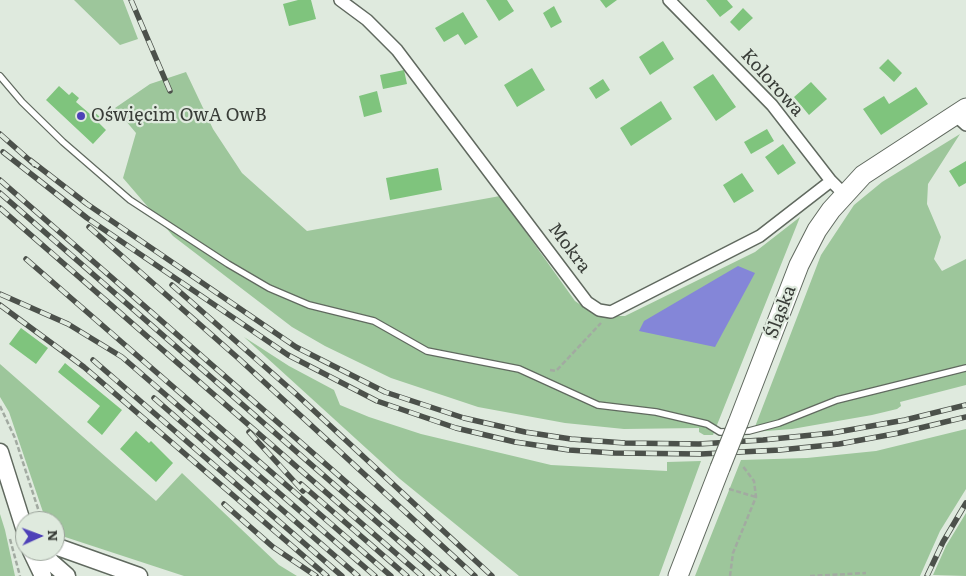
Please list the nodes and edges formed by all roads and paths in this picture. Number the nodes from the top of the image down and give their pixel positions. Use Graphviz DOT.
graph roads {
  1 [pos="340,0"];
  2 [pos="669,0"];
  3 [pos="0,76"];
  4 [pos="962,116"];
  5 [pos="838,188"];
  6 [pos="611,312"];
  7 [pos="966,368"];
  8 [pos="547,370"];
  9 [pos="0,406"];
  10 [pos="0,452"];
  11 [pos="742,465"];
  12 [pos="725,488"];
  13 [pos="756,497"];
  14 [pos="18,504"];
  15 [pos="20,511"];
  16 [pos="22,511"];
  17 [pos="39,511"];
  18 [pos="65,550"];
  19 [pos="34,561"];
  20 [pos="38,561"];
  21 [pos="49,561"];
  22 [pos="866,573"];
  23 [pos="33,576"];
  24 [pos="43,576"];
  25 [pos="66,576"];
  26 [pos="139,576"];
  27 [pos="678,576"];
  28 [pos="730,576"];
  29 [pos="810,576"];
  1 -- 6 [label="street, Mokra"];
  2 -- 5 [label="street, Kolorowa"];
  3 -- 7 [label="lane"];
  4 -- 5 [label="main road, Śląska"];
  5 -- 6 [label="street"];
  5 -- 27 [label="main road, Śląska, bridge"];
  6 -- 8 [label="path"];
  9 -- 17 [label="path"];
  10 -- 14 [label="street"];
  11 -- 13 [label="path"];
  12 -- 13 [label="path"];
  13 -- 28 [label="path"];
  14 -- 15 [label="street"];
  14 -- 16 [label="street"];
  18 -- 26 [label="street"];
  19 -- 23 [label="street"];
  20 -- 24 [label="street"];
  21 -- 25 [label="street"];
  22 -- 29 [label="path"];
}
